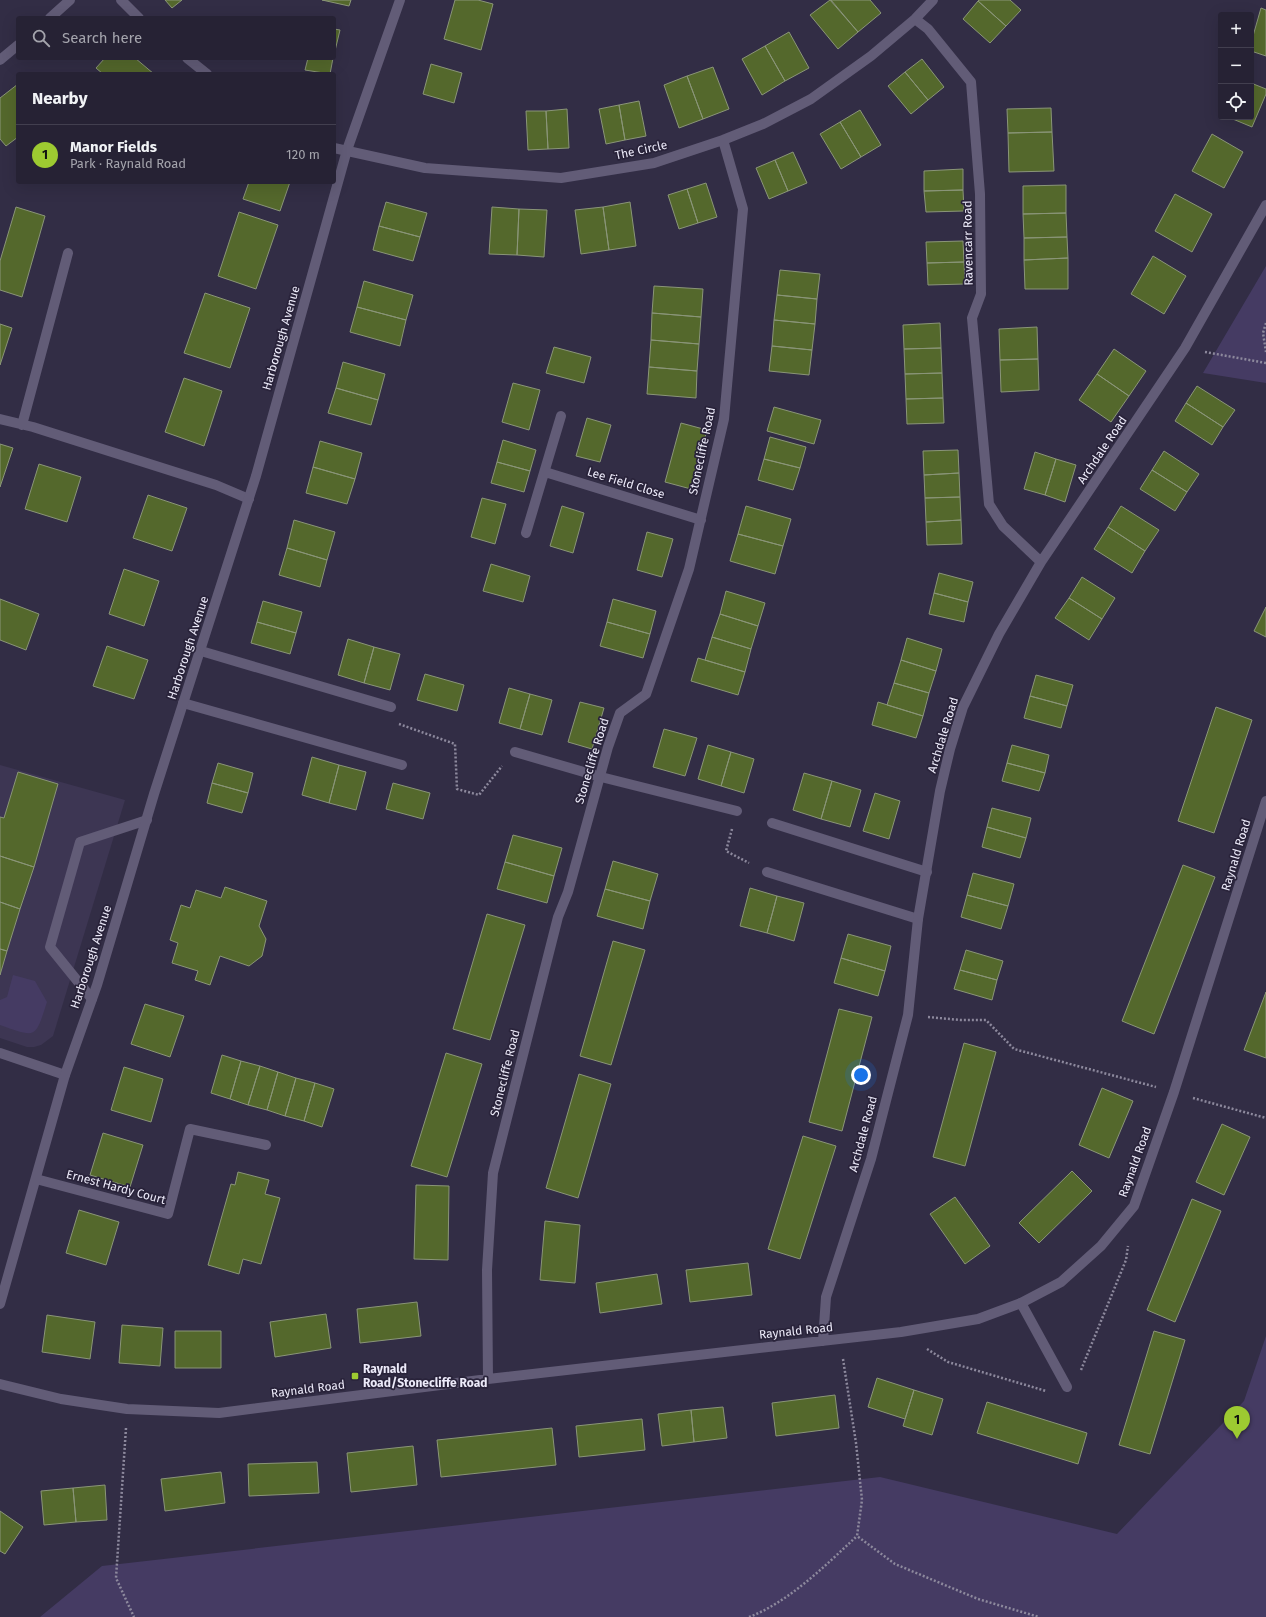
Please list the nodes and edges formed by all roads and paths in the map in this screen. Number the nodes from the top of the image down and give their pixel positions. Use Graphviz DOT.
graph roads {
  1 [pos="70,0"];
  2 [pos="121,0"];
  3 [pos="400,0"];
  4 [pos="933,0"];
  5 [pos="52,16"];
  6 [pos="138,16"];
  7 [pos="915,19"];
  8 [pos="16,47"];
  9 [pos="0,60"];
  10 [pos="190,60"];
  11 [pos="205,72"];
  12 [pos="722,140"];
  13 [pos="336,148"];
  14 [pos="347,150"];
  15 [pos="1266,205"];
  16 [pos="68,253"];
  17 [pos="1266,323"];
  18 [pos="1266,352"];
  19 [pos="1219,355"];
  20 [pos="1266,363"];
  21 [pos="561,416"];
  22 [pos="0,419"];
  23 [pos="22,425"];
  24 [pos="544,472"];
  25 [pos="249,499"];
  26 [pos="701,520"];
  27 [pos="526,533"];
  28 [pos="1041,562"];
  29 [pos="201,651"];
  30 [pos="183,703"];
  31 [pos="391,707"];
  32 [pos="515,752"];
  33 [pos="402,765"];
  34 [pos="492,777"];
  35 [pos="601,777"];
  36 [pos="1266,801"];
  37 [pos="736,811"];
  38 [pos="147,820"];
  39 [pos="772,823"];
  40 [pos="767,872"];
  41 [pos="927,872"];
  42 [pos="918,919"];
  43 [pos="92,998"];
  44 [pos="908,1015"];
  45 [pos="0,1053"];
  46 [pos="65,1075"];
  47 [pos="1174,1092"];
  48 [pos="1266,1118"];
  49 [pos="266,1145"];
  50 [pos="36,1179"];
  51 [pos="1021,1303"];
  52 [pos="0,1304"];
  53 [pos="840,1340"];
  54 [pos="823,1341"];
  55 [pos="488,1379"];
  56 [pos="0,1384"];
  57 [pos="1067,1387"];
  58 [pos="127,1409"];
  59 [pos="857,1536"];
  60 [pos="134,1617"];
  61 [pos="749,1617"];
  62 [pos="1039,1617"];
  1 -- 5 [label="street"];
  2 -- 6 [label="street"];
  3 -- 14 [label="street, Harborough Avenue"];
  4 -- 7 [label="street, The Circle"];
  7 -- 12 [label="street, The Circle"];
  7 -- 28 [label="street, Ravencarr Road"];
  8 -- 9 [label="street"];
  10 -- 11 [label="street"];
  12 -- 14 [label="street, The Circle"];
  12 -- 26 [label="street, Stonecliffe Road"];
  13 -- 14 [label="street, The Circle"];
  14 -- 25 [label="street, Harborough Avenue"];
  15 -- 28 [label="street, Archdale Road"];
  16 -- 23 [label="street"];
  17 -- 18 [label="path"];
  19 -- 20 [label="path"];
  21 -- 24 [label="street"];
  22 -- 23 [label="street"];
  23 -- 25 [label="street"];
  24 -- 26 [label="street, Lee Field Close"];
  24 -- 27 [label="street"];
  25 -- 29 [label="street, Harborough Avenue"];
  26 -- 35 [label="street, Stonecliffe Road"];
  28 -- 41 [label="street, Archdale Road"];
  29 -- 30 [label="street, Harborough Avenue"];
  29 -- 31 [label="street"];
  30 -- 33 [label="street"];
  30 -- 38 [label="street, Harborough Avenue"];
  31 -- 34 [label="path"];
  32 -- 35 [label="street"];
  35 -- 37 [label="street"];
  35 -- 55 [label="street, Stonecliffe Road"];
  36 -- 47 [label="street, Raynald Road"];
  37 -- 40 [label="path"];
  38 -- 43 [label="street, Harborough Avenue"];
  38 -- 43 [label="street"];
  39 -- 41 [label="street"];
  40 -- 42 [label="street"];
  41 -- 42 [label="street, Archdale Road"];
  42 -- 44 [label="street, Archdale Road"];
  43 -- 46 [label="street, Harborough Avenue"];
  44 -- 47 [label="path"];
  44 -- 54 [label="street, Archdale Road"];
  45 -- 46 [label="street"];
  46 -- 50 [label="street, Harborough Avenue"];
  47 -- 48 [label="path"];
  47 -- 51 [label="street, Raynald Road"];
  49 -- 50 [label="street, Ernest Hardy Court"];
  50 -- 52 [label="street, Harborough Avenue"];
  51 -- 53 [label="street, Raynald Road"];
  51 -- 57 [label="street"];
  53 -- 54 [label="street, Raynald Road"];
  53 -- 59 [label="path"];
  54 -- 55 [label="street, Raynald Road"];
  55 -- 58 [label="street, Raynald Road"];
  56 -- 58 [label="street, Raynald Road"];
  58 -- 60 [label="path"];
  59 -- 61 [label="path"];
  59 -- 62 [label="path"];
}
